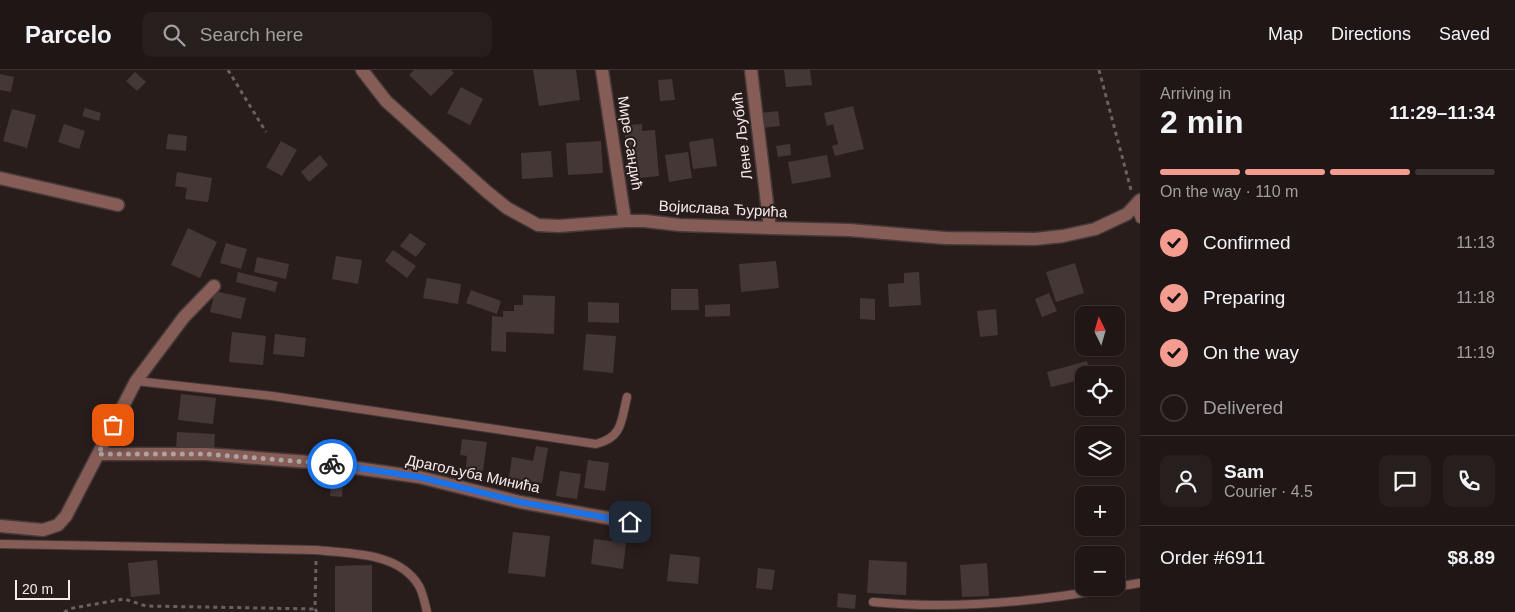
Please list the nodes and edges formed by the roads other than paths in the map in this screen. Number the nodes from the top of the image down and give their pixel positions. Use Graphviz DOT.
graph roads {
  1 [pos="362,70"];
  2 [pos="602,70"];
  3 [pos="751,70"];
  4 [pos="0,178"];
  5 [pos="118,205"];
  6 [pos="1138,208"];
  7 [pos="625,221"];
  8 [pos="770,228"];
  9 [pos="214,286"];
  10 [pos="136,381"];
  11 [pos="627,397"];
  12 [pos="98,454"];
  13 [pos="630,522"];
  14 [pos="0,526"];
  15 [pos="0,544"];
  16 [pos="1140,583"];
  17 [pos="1125,585"];
  18 [pos="1075,594"];
  19 [pos="873,602"];
  20 [pos="427,612"];
  1 -- 7 [label="street, Војислава Ђурића"];
  2 -- 7 [label="street, Мире Сандић"];
  3 -- 8 [label="street, Лене Љубић"];
  4 -- 5 [label="street"];
  6 -- 8 [label="street, Војислава Ђурића"];
  7 -- 8 [label="street, Војислава Ђурића"];
  9 -- 10 [label="street"];
  10 -- 11 [label="lane"];
  10 -- 12 [label="street"];
  12 -- 13 [label="street, Драгољуба Минића"];
  12 -- 14 [label="street"];
  15 -- 20 [label="lane"];
  16 -- 17 [label="lane"];
  18 -- 19 [label="lane"];
}
